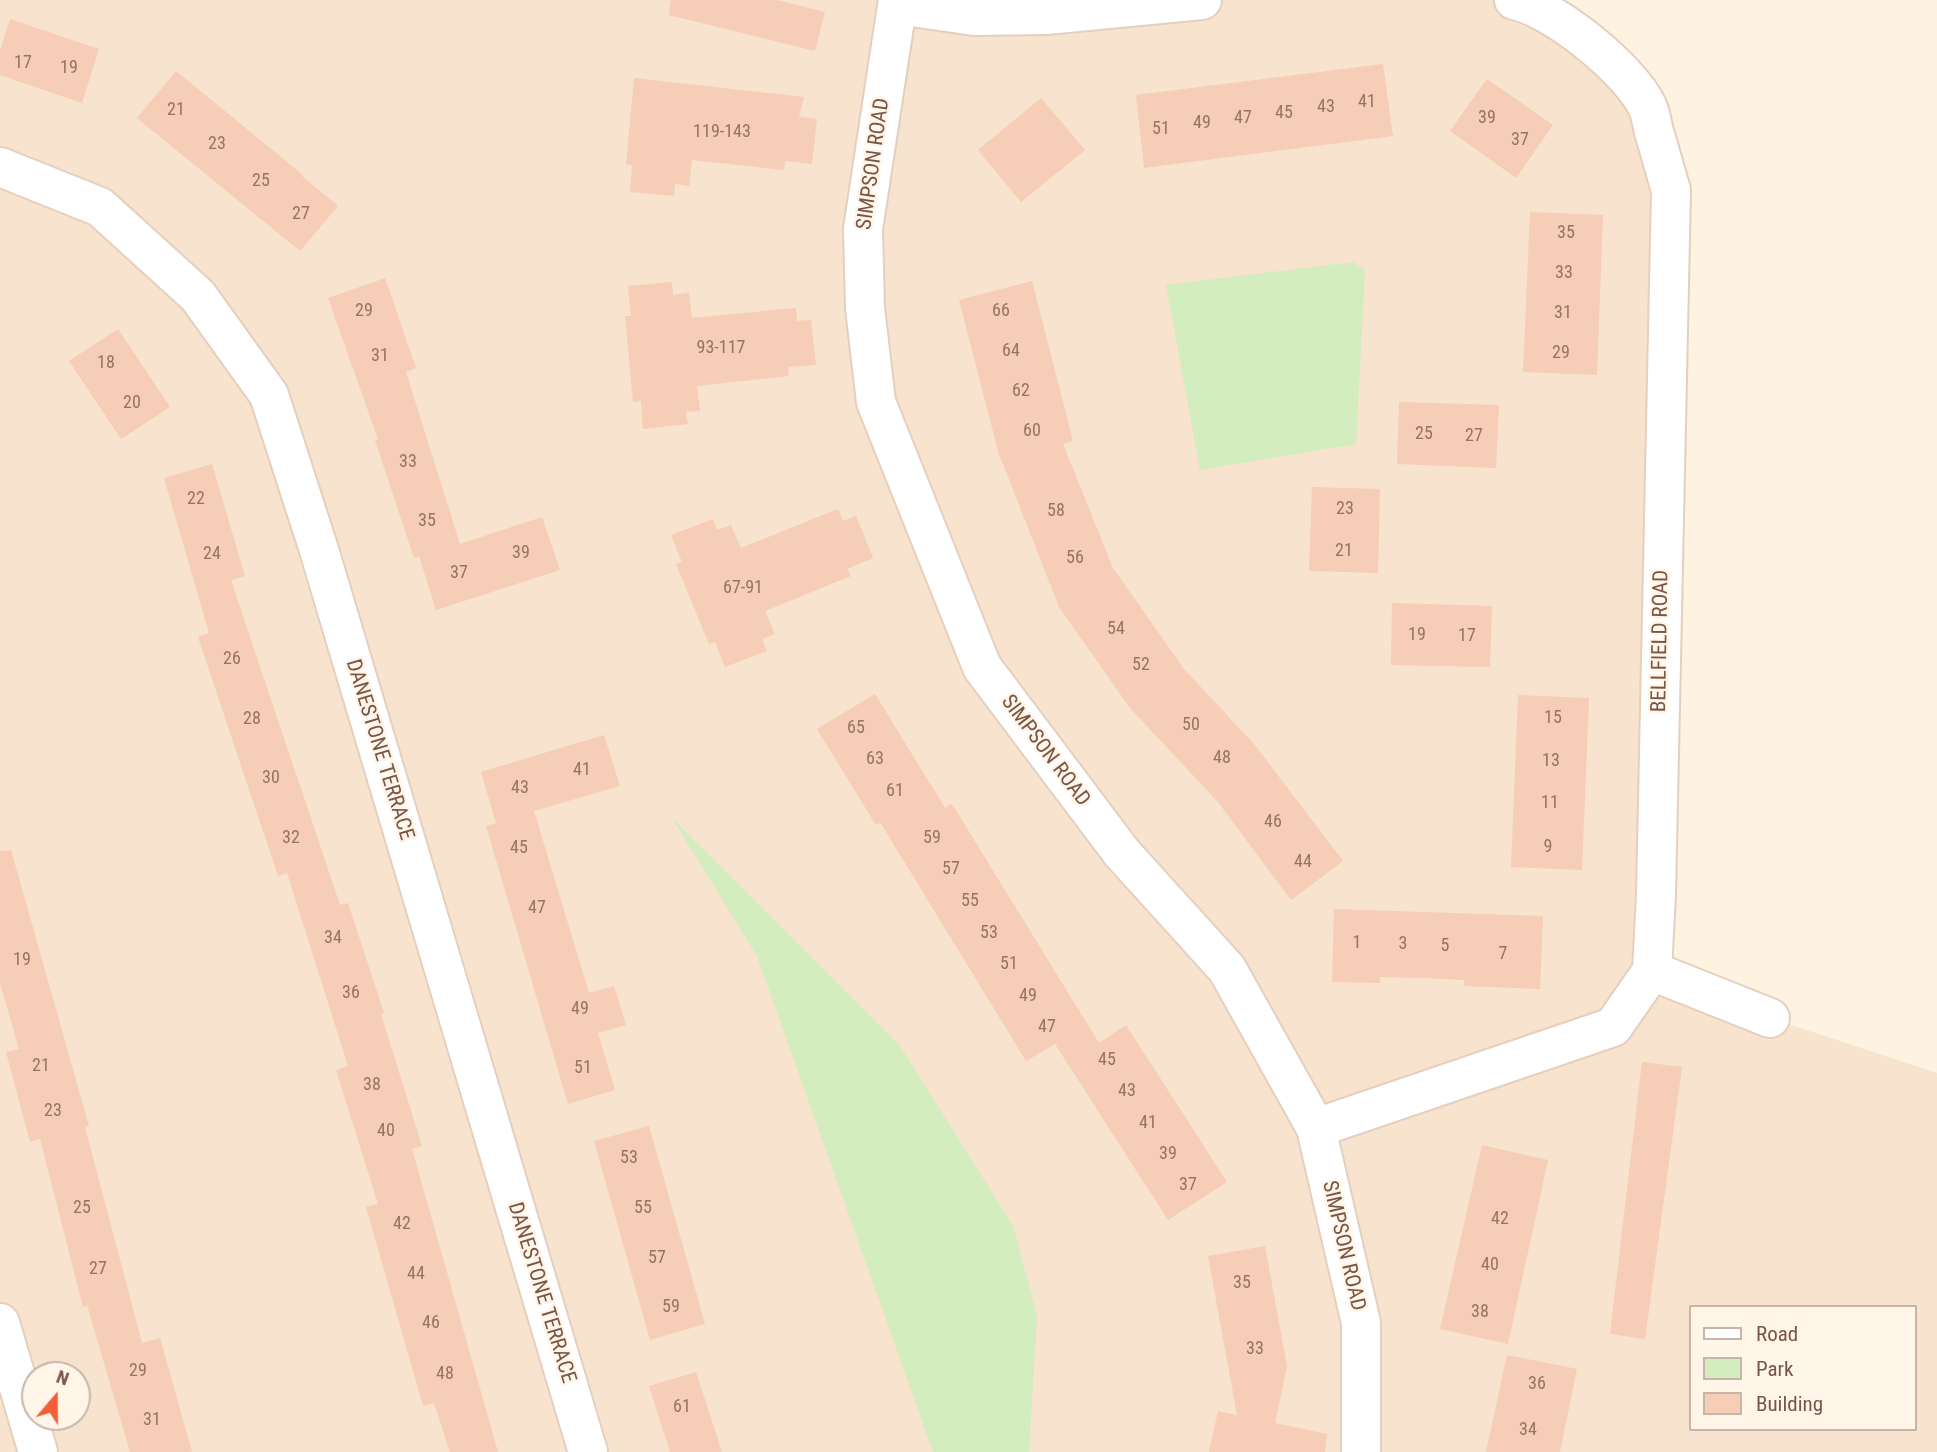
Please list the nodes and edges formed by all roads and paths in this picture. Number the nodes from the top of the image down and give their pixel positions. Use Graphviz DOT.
graph roads {
  1 [pos="1202,0"];
  2 [pos="1514,0"];
  3 [pos="898,2"];
  4 [pos="0,167"];
  5 [pos="1652,971"];
  6 [pos="1770,1018"];
  7 [pos="1316,1128"];
  8 [pos="0,1323"];
  9 [pos="38,1452"];
  10 [pos="588,1452"];
  11 [pos="1361,1452"];
  1 -- 3 [label="street"];
  2 -- 5 [label="street, BELLFIELD ROAD"];
  3 -- 7 [label="street, SIMPSON ROAD"];
  4 -- 10 [label="street, DANESTONE TERRACE"];
  5 -- 6 [label="street"];
  5 -- 7 [label="street"];
  7 -- 11 [label="street, SIMPSON ROAD"];
  8 -- 9 [label="street"];
}
